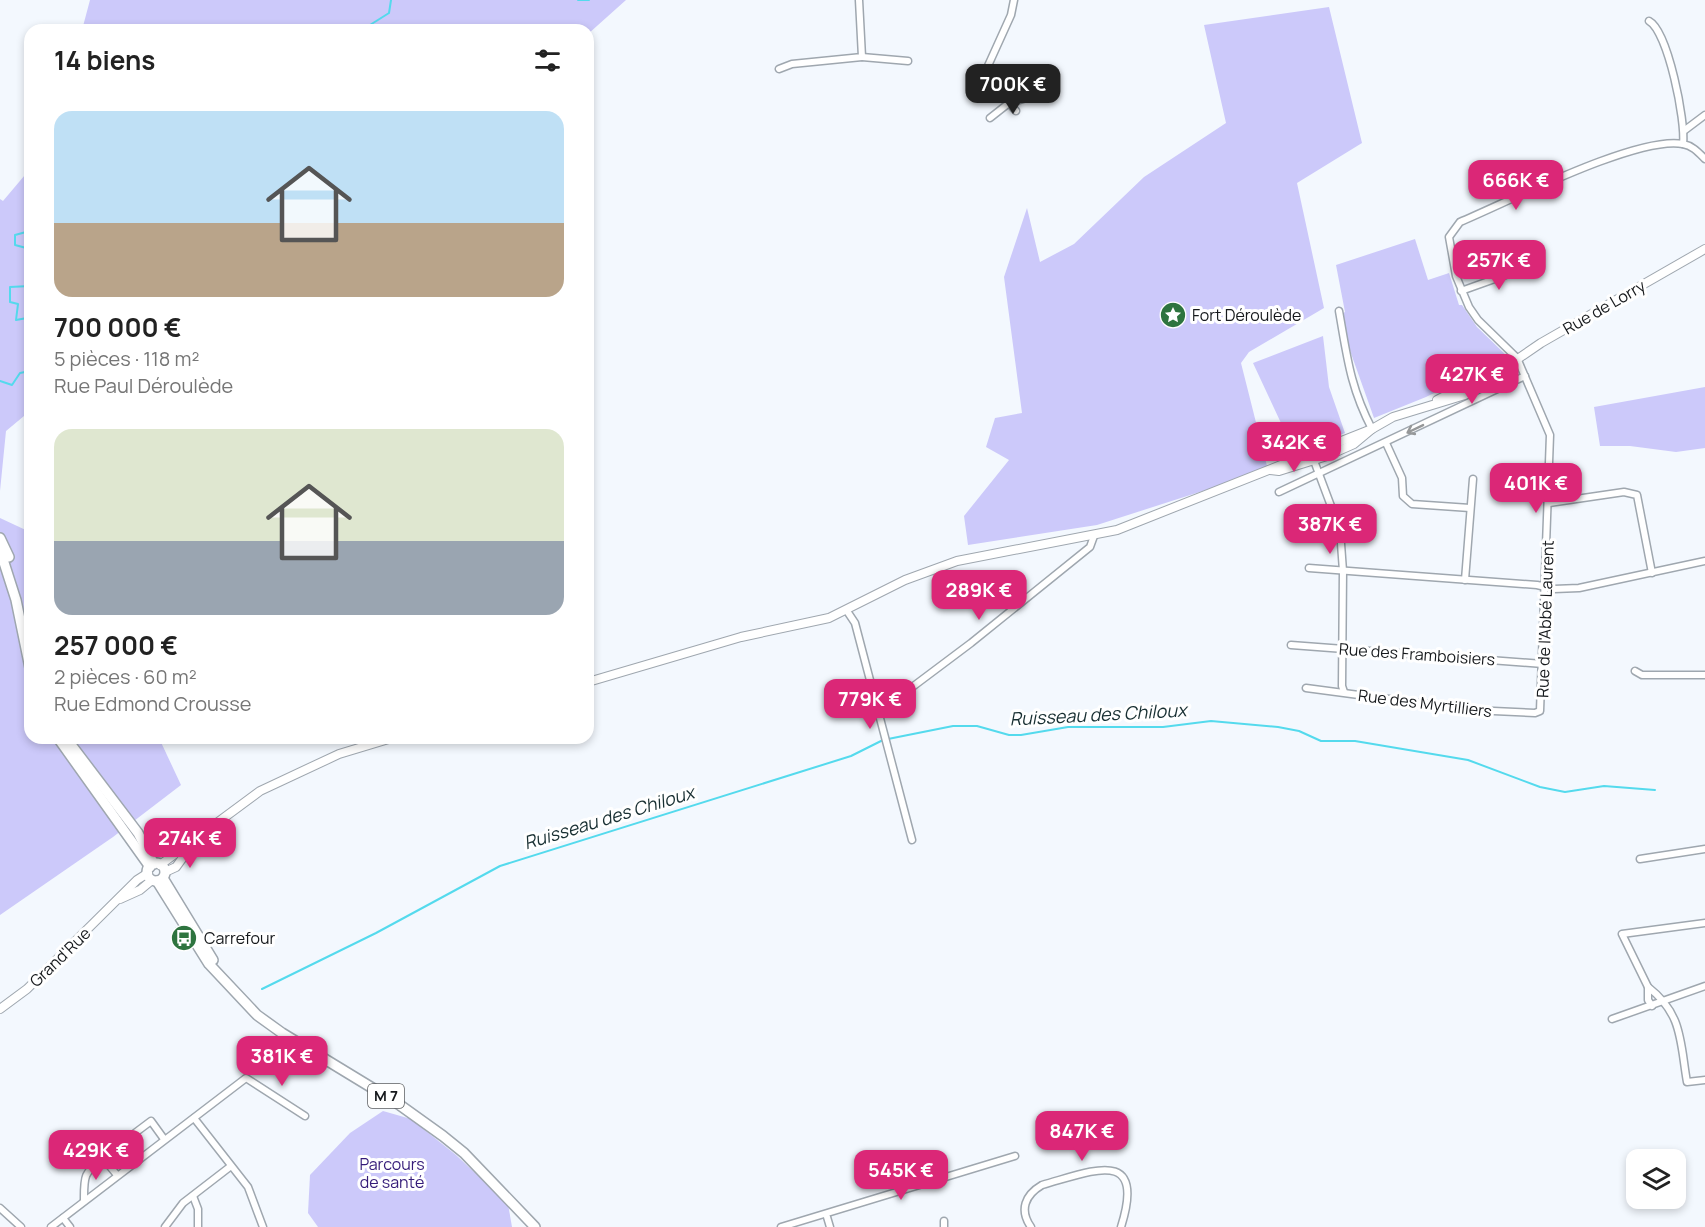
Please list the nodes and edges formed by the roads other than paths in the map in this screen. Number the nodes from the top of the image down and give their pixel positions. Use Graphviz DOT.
graph roads {
  1 [pos="859,0"];
  2 [pos="1014,0"];
  3 [pos="1649,21"];
  4 [pos="862,57"];
  5 [pos="908,61"];
  6 [pos="779,69"];
  7 [pos="1030,98"];
  8 [pos="1009,103"];
  9 [pos="1016,111"];
  10 [pos="1705,115"];
  11 [pos="990,118"];
  12 [pos="1684,130"];
  13 [pos="1683,144"];
  14 [pos="1705,159"];
  15 [pos="1705,249"];
  16 [pos="1528,267"];
  17 [pos="1461,291"];
  18 [pos="1339,311"];
  19 [pos="1516,358"];
  20 [pos="1524,376"];
  21 [pos="1372,429"];
  22 [pos="1386,443"];
  23 [pos="1312,457"];
  24 [pos="1318,476"];
  25 [pos="1473,479"];
  26 [pos="1279,492"];
  27 [pos="1548,503"];
  28 [pos="1470,508"];
  29 [pos="1094,536"];
  30 [pos="0,538"];
  31 [pos="0,550"];
  32 [pos="1705,561"];
  33 [pos="1309,568"];
  34 [pos="1343,572"];
  35 [pos="1652,573"];
  36 [pos="1465,580"];
  37 [pos="1545,586"];
  38 [pos="848,611"];
  39 [pos="24,613"];
  40 [pos="24,639"];
  41 [pos="1291,645"];
  42 [pos="1342,649"];
  43 [pos="1543,664"];
  44 [pos="1635,671"];
  45 [pos="1705,675"];
  46 [pos="594,680"];
  47 [pos="1306,688"];
  48 [pos="1344,692"];
  49 [pos="1542,708"];
  50 [pos="879,712"];
  51 [pos="62,744"];
  52 [pos="71,744"];
  53 [pos="372,744"];
  54 [pos="912,840"];
  55 [pos="195,841"];
  56 [pos="1705,849"];
  57 [pos="1640,860"];
  58 [pos="156,872"];
  59 [pos="116,901"];
  60 [pos="1705,923"];
  61 [pos="1705,986"];
  62 [pos="1648,987"];
  63 [pos="1663,1002"];
  64 [pos="1652,1006"];
  65 [pos="0,1009"];
  66 [pos="1612,1019"];
  67 [pos="1705,1080"];
  68 [pos="305,1116"];
  69 [pos="194,1118"];
  70 [pos="164,1139"];
  71 [pos="1015,1156"];
  72 [pos="135,1162"];
  73 [pos="231,1166"];
  74 [pos="117,1176"];
  75 [pos="193,1196"];
  76 [pos="84,1202"];
  77 [pos="0,1208"];
  78 [pos="827,1217"];
  79 [pos="63,1218"];
  80 [pos="21,1227"];
  81 [pos="51,1227"];
  82 [pos="70,1227"];
  83 [pos="165,1227"];
  84 [pos="198,1227"];
  85 [pos="263,1227"];
  86 [pos="535,1227"];
  87 [pos="781,1227"];
  88 [pos="830,1227"];
  89 [pos="1031,1227"];
  90 [pos="1121,1227"];
  1 -- 4 [label="street"];
  2 -- 8 [label="street"];
  3 -- 12 [label="street"];
  4 -- 5 [label="street"];
  4 -- 6 [label="street"];
  7 -- 8 [label="street"];
  8 -- 9 [label="street"];
  8 -- 11 [label="street"];
  10 -- 12 [label="street"];
  12 -- 13 [label="street"];
  13 -- 14 [label="street"];
  13 -- 17 [label="street"];
  15 -- 19 [label="street, Rue de Lorry"];
  16 -- 17 [label="street"];
  17 -- 19 [label="street"];
  18 -- 21 [label="street"];
  19 -- 20 [label="street, Rue de l'Abbé Laurent"];
  19 -- 21 [label="street, Rue de Lorry"];
  20 -- 22 [label="street, one-way"];
  20 -- 27 [label="street, Rue de l'Abbé Laurent"];
  21 -- 23 [label="street, Rue de Lorry"];
  22 -- 24 [label="street"];
  22 -- 28 [label="street"];
  23 -- 24 [label="street"];
  23 -- 29 [label="street, Rue de Lorry"];
  24 -- 26 [label="street"];
  24 -- 34 [label="street"];
  25 -- 28 [label="street"];
  27 -- 35 [label="street"];
  27 -- 37 [label="street, Rue de l'Abbé Laurent"];
  28 -- 36 [label="street"];
  29 -- 38 [label="street, Rue de Lorry"];
  29 -- 50 [label="street"];
  30 -- 39 [label="main road"];
  31 -- 40 [label="main road"];
  32 -- 35 [label="street"];
  33 -- 34 [label="street"];
  34 -- 36 [label="street"];
  34 -- 42 [label="street"];
  35 -- 37 [label="street"];
  36 -- 37 [label="street"];
  37 -- 43 [label="street, Rue de l'Abbé Laurent"];
  38 -- 46 [label="street, Rue de Lorry"];
  38 -- 50 [label="street"];
  41 -- 42 [label="street, Rue des Framboisiers"];
  42 -- 43 [label="street, Rue des Framboisiers"];
  42 -- 48 [label="street"];
  43 -- 49 [label="street, Rue de l'Abbé Laurent"];
  44 -- 45 [label="street"];
  47 -- 48 [label="street, Rue des Myrtilliers"];
  48 -- 49 [label="street, Rue des Myrtilliers"];
  50 -- 54 [label="street"];
  51 -- 58 [label="main road, M 7"];
  52 -- 58 [label="main road, M 7"];
  53 -- 55 [label="street"];
  55 -- 58 [label="street"];
  55 -- 58 [label="street"];
  56 -- 57 [label="street"];
  58 -- 59 [label="street, Grand'Rue"];
  58 -- 59 [label="street, Grand'Rue"];
  58 -- 86 [label="main road, M 7"];
  59 -- 65 [label="street, Grand'Rue"];
  60 -- 62 [label="street"];
  61 -- 63 [label="street"];
  62 -- 63 [label="street"];
  62 -- 64 [label="street"];
  63 -- 64 [label="street"];
  63 -- 67 [label="street"];
  64 -- 66 [label="street"];
  68 -- 69 [label="street"];
  69 -- 70 [label="street"];
  69 -- 73 [label="street"];
  70 -- 72 [label="street"];
  70 -- 72 [label="street"];
  71 -- 87 [label="street"];
  72 -- 74 [label="street"];
  73 -- 75 [label="street"];
  73 -- 85 [label="street"];
  74 -- 76 [label="street"];
  74 -- 76 [label="street"];
  75 -- 83 [label="street"];
  75 -- 84 [label="street"];
  76 -- 79 [label="street"];
  77 -- 80 [label="street"];
  78 -- 88 [label="street"];
  79 -- 81 [label="street"];
  79 -- 82 [label="street"];
  89 -- 90 [label="street"];
}
